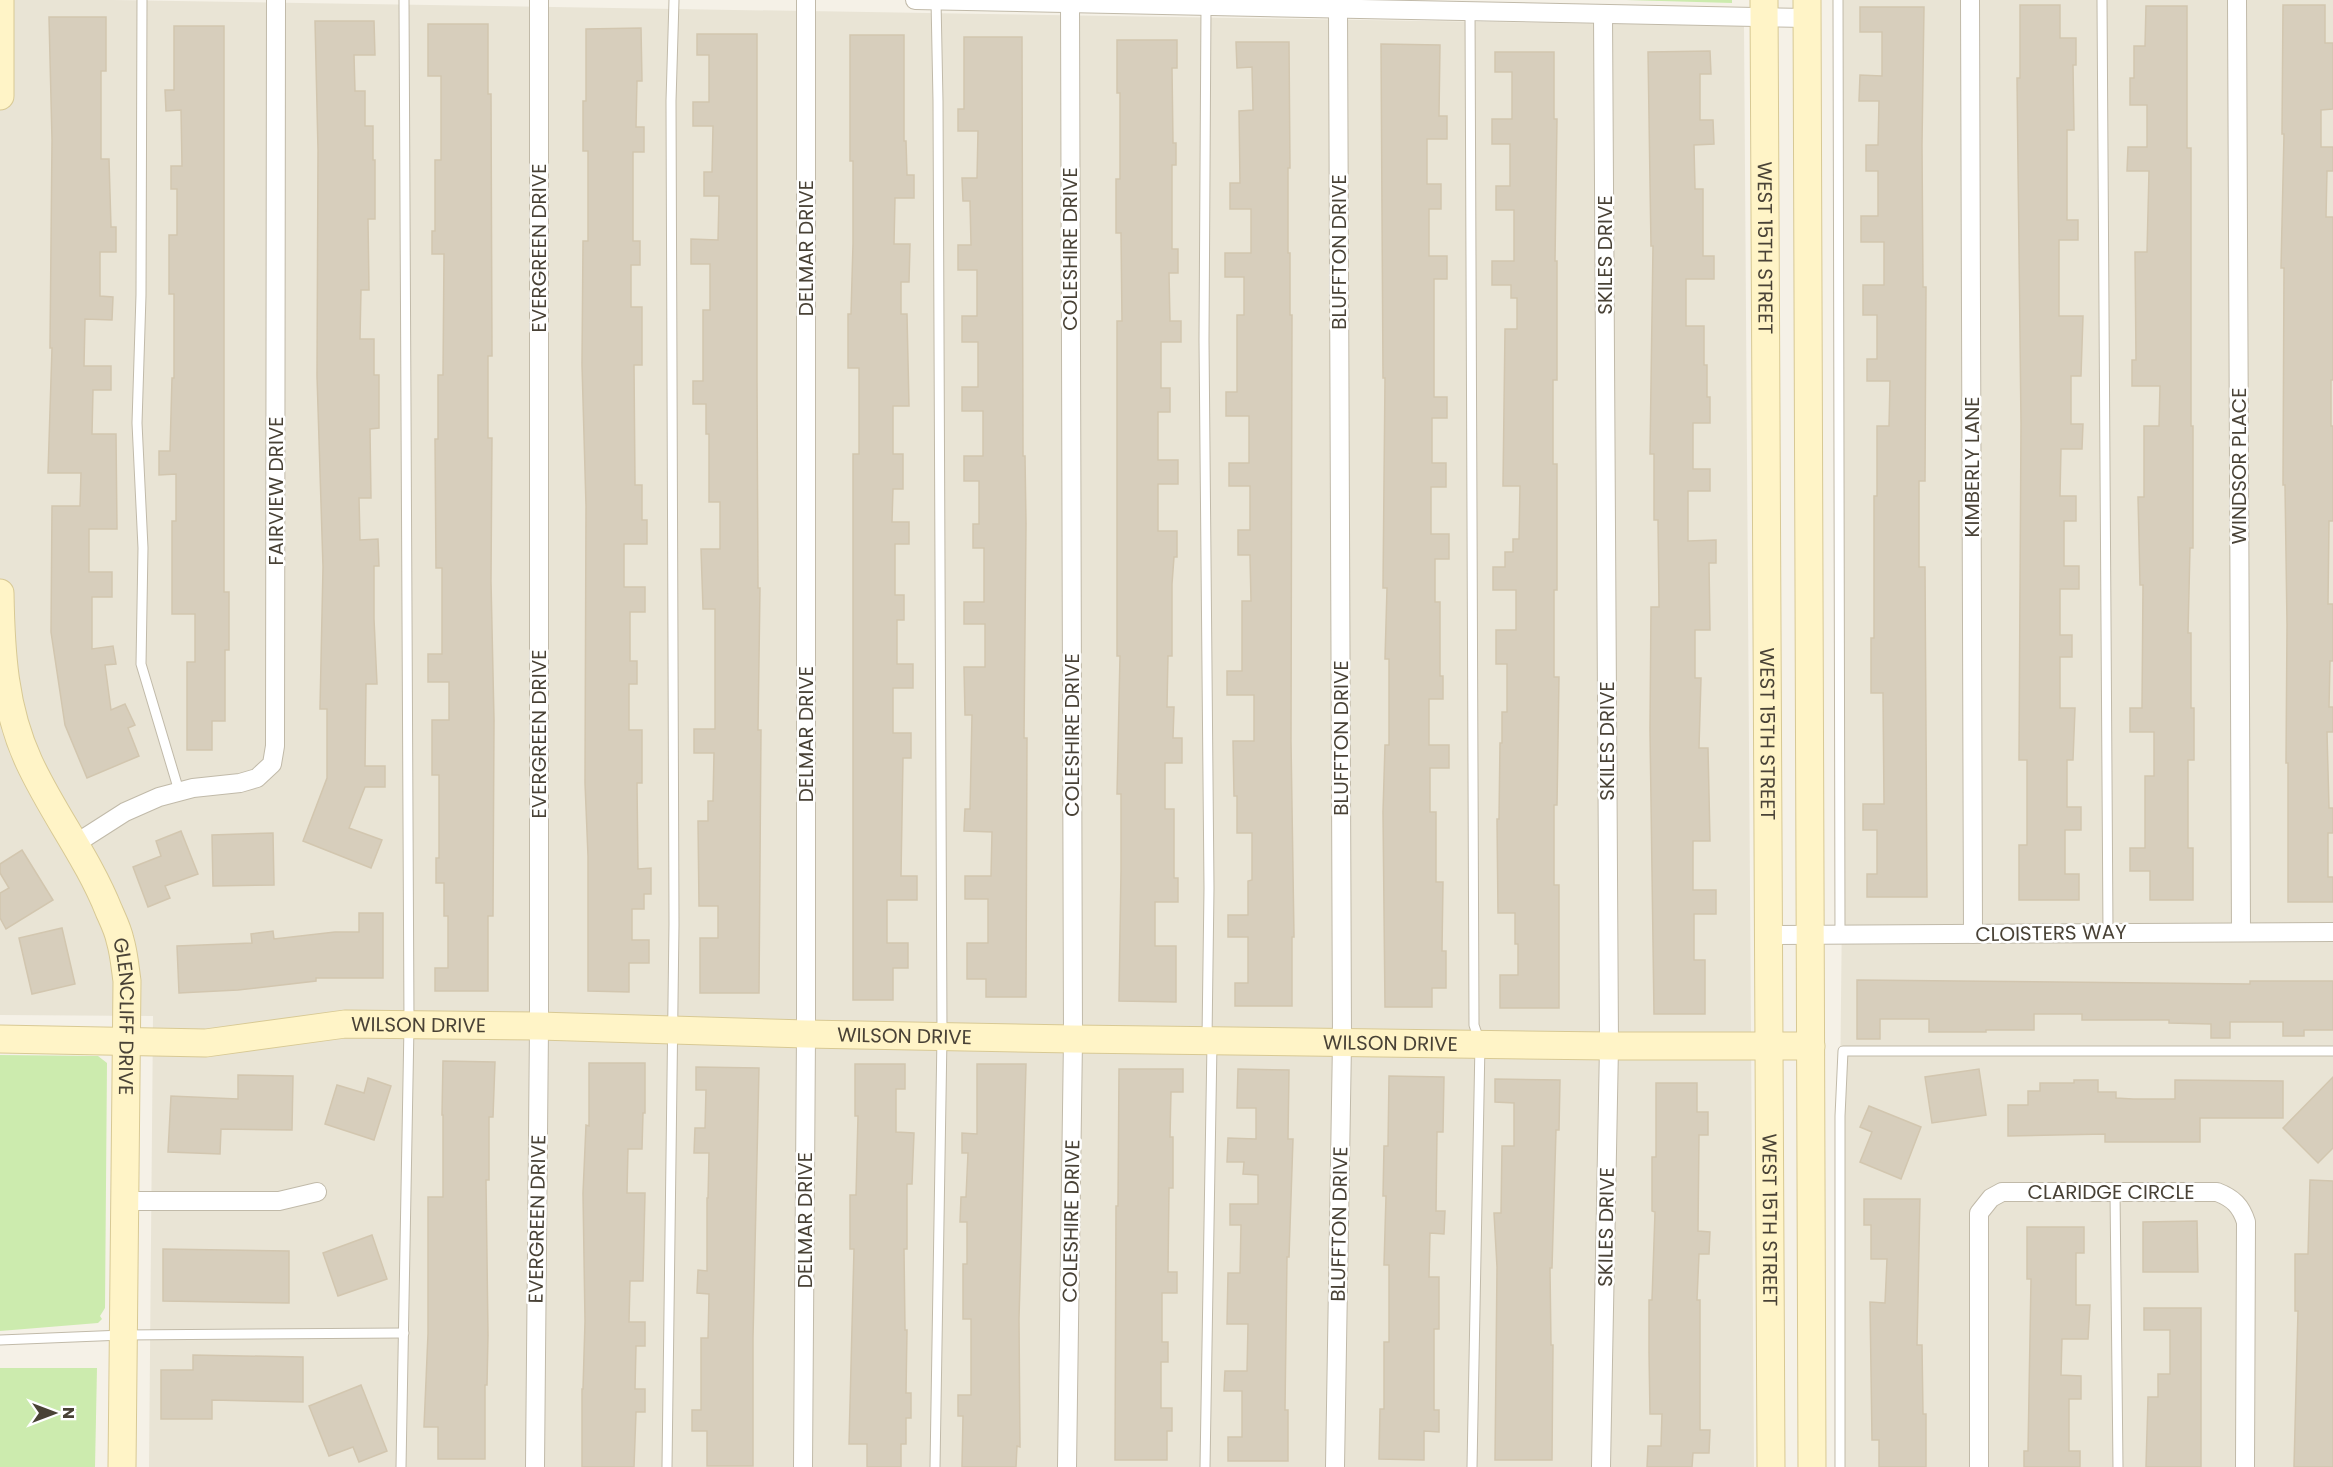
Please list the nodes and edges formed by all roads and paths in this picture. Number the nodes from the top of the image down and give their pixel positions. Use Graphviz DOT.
graph roads {
  1 [pos="0,0"];
  2 [pos="142,0"];
  3 [pos="276,0"];
  4 [pos="404,0"];
  5 [pos="539,0"];
  6 [pos="674,0"];
  7 [pos="806,0"];
  8 [pos="915,0"];
  9 [pos="936,0"];
  10 [pos="1838,0"];
  11 [pos="1970,0"];
  12 [pos="2103,0"];
  13 [pos="2237,0"];
  14 [pos="1145,2"];
  15 [pos="1070,3"];
  16 [pos="1338,4"];
  17 [pos="1206,6"];
  18 [pos="1764,9"];
  19 [pos="1807,9"];
  20 [pos="1470,11"];
  21 [pos="1603,14"];
  22 [pos="0,96"];
  23 [pos="0,593"];
  24 [pos="0,620"];
  25 [pos="8,734"];
  26 [pos="179,791"];
  27 [pos="75,844"];
  28 [pos="2241,932"];
  29 [pos="2333,932"];
  30 [pos="2108,933"];
  31 [pos="1811,934"];
  32 [pos="1840,934"];
  33 [pos="1973,934"];
  34 [pos="1769,935"];
  35 [pos="410,1025"];
  36 [pos="539,1026"];
  37 [pos="674,1030"];
  38 [pos="806,1034"];
  39 [pos="942,1036"];
  40 [pos="0,1039"];
  41 [pos="1073,1039"];
  42 [pos="128,1041"];
  43 [pos="1209,1041"];
  44 [pos="1342,1042"];
  45 [pos="1480,1043"];
  46 [pos="1609,1046"];
  47 [pos="1769,1046"];
  48 [pos="1811,1046"];
  49 [pos="2333,1052"];
  50 [pos="316,1192"];
  51 [pos="2115,1192"];
  52 [pos="125,1200"];
  53 [pos="404,1334"];
  54 [pos="123,1335"];
  55 [pos="0,1340"];
  56 [pos="122,1467"];
  57 [pos="401,1467"];
  58 [pos="535,1467"];
  59 [pos="667,1467"];
  60 [pos="803,1467"];
  61 [pos="935,1467"];
  62 [pos="1067,1467"];
  63 [pos="1205,1467"];
  64 [pos="1335,1467"];
  65 [pos="1472,1467"];
  66 [pos="1601,1467"];
  67 [pos="1770,1467"];
  68 [pos="1812,1467"];
  69 [pos="1840,1467"];
  70 [pos="1979,1467"];
  71 [pos="2118,1467"];
  72 [pos="2245,1467"];
  1 -- 22 [label="main road"];
  2 -- 26 [label="lane"];
  3 -- 26 [label="street, FAIRVIEW DRIVE"];
  4 -- 35 [label="lane"];
  5 -- 36 [label="street, EVERGREEN DRIVE"];
  6 -- 37 [label="lane"];
  7 -- 38 [label="street, DELMAR DRIVE"];
  8 -- 9 [label="street"];
  9 -- 15 [label="street"];
  9 -- 39 [label="lane"];
  10 -- 32 [label="lane"];
  11 -- 33 [label="street, KIMBERLY LANE"];
  12 -- 30 [label="lane"];
  13 -- 28 [label="street, WINDSOR PLACE"];
  14 -- 15 [label="street"];
  14 -- 17 [label="street"];
  15 -- 41 [label="street, COLESHIRE DRIVE"];
  16 -- 17 [label="street"];
  16 -- 20 [label="street"];
  16 -- 44 [label="street, BLUFFTON DRIVE"];
  17 -- 43 [label="lane"];
  18 -- 19 [label="street"];
  18 -- 21 [label="street"];
  18 -- 34 [label="main road, WEST 15TH STREET"];
  19 -- 31 [label="main road"];
  20 -- 21 [label="street"];
  20 -- 45 [label="lane"];
  21 -- 46 [label="street, SKILES DRIVE"];
  23 -- 24 [label="main road, GLENCLIFF DRIVE"];
  24 -- 25 [label="main road, GLENCLIFF DRIVE"];
  25 -- 27 [label="main road, GLENCLIFF DRIVE"];
  26 -- 27 [label="street, FAIRVIEW DRIVE"];
  27 -- 42 [label="main road, GLENCLIFF DRIVE"];
  28 -- 29 [label="street, CLOISTERS WAY"];
  28 -- 30 [label="street, CLOISTERS WAY"];
  30 -- 33 [label="street, CLOISTERS WAY"];
  31 -- 32 [label="street, CLOISTERS WAY"];
  31 -- 34 [label="street, CLOISTERS WAY"];
  31 -- 48 [label="main road"];
  32 -- 33 [label="street, CLOISTERS WAY"];
  34 -- 47 [label="main road, WEST 15TH STREET"];
  35 -- 36 [label="main road, WILSON DRIVE"];
  35 -- 42 [label="main road, WILSON DRIVE"];
  35 -- 53 [label="lane"];
  36 -- 37 [label="main road, WILSON DRIVE"];
  36 -- 58 [label="street, EVERGREEN DRIVE"];
  37 -- 38 [label="main road, WILSON DRIVE"];
  37 -- 59 [label="lane"];
  38 -- 39 [label="main road, WILSON DRIVE"];
  38 -- 60 [label="street, DELMAR DRIVE"];
  39 -- 41 [label="main road, WILSON DRIVE"];
  39 -- 61 [label="lane"];
  40 -- 42 [label="main road, WILSON DRIVE"];
  41 -- 43 [label="main road, WILSON DRIVE"];
  41 -- 62 [label="street, COLESHIRE DRIVE"];
  42 -- 52 [label="main road, GLENCLIFF DRIVE"];
  43 -- 44 [label="main road, WILSON DRIVE"];
  43 -- 63 [label="lane"];
  44 -- 45 [label="main road, WILSON DRIVE"];
  44 -- 64 [label="street, BLUFFTON DRIVE"];
  45 -- 46 [label="main road, WILSON DRIVE"];
  45 -- 65 [label="lane"];
  46 -- 47 [label="main road, WILSON DRIVE"];
  46 -- 66 [label="street, SKILES DRIVE"];
  47 -- 48 [label="main road, WILSON DRIVE"];
  47 -- 67 [label="main road, WEST 15TH STREET"];
  48 -- 68 [label="main road"];
  49 -- 69 [label="lane"];
  50 -- 52 [label="street"];
  51 -- 70 [label="street, CLARIDGE CIRCLE"];
  51 -- 71 [label="lane"];
  51 -- 72 [label="street, CLARIDGE CIRCLE"];
  52 -- 54 [label="main road, GLENCLIFF DRIVE"];
  53 -- 54 [label="lane"];
  53 -- 57 [label="lane"];
  54 -- 55 [label="lane"];
  54 -- 56 [label="main road, GLENCLIFF DRIVE"];
}
